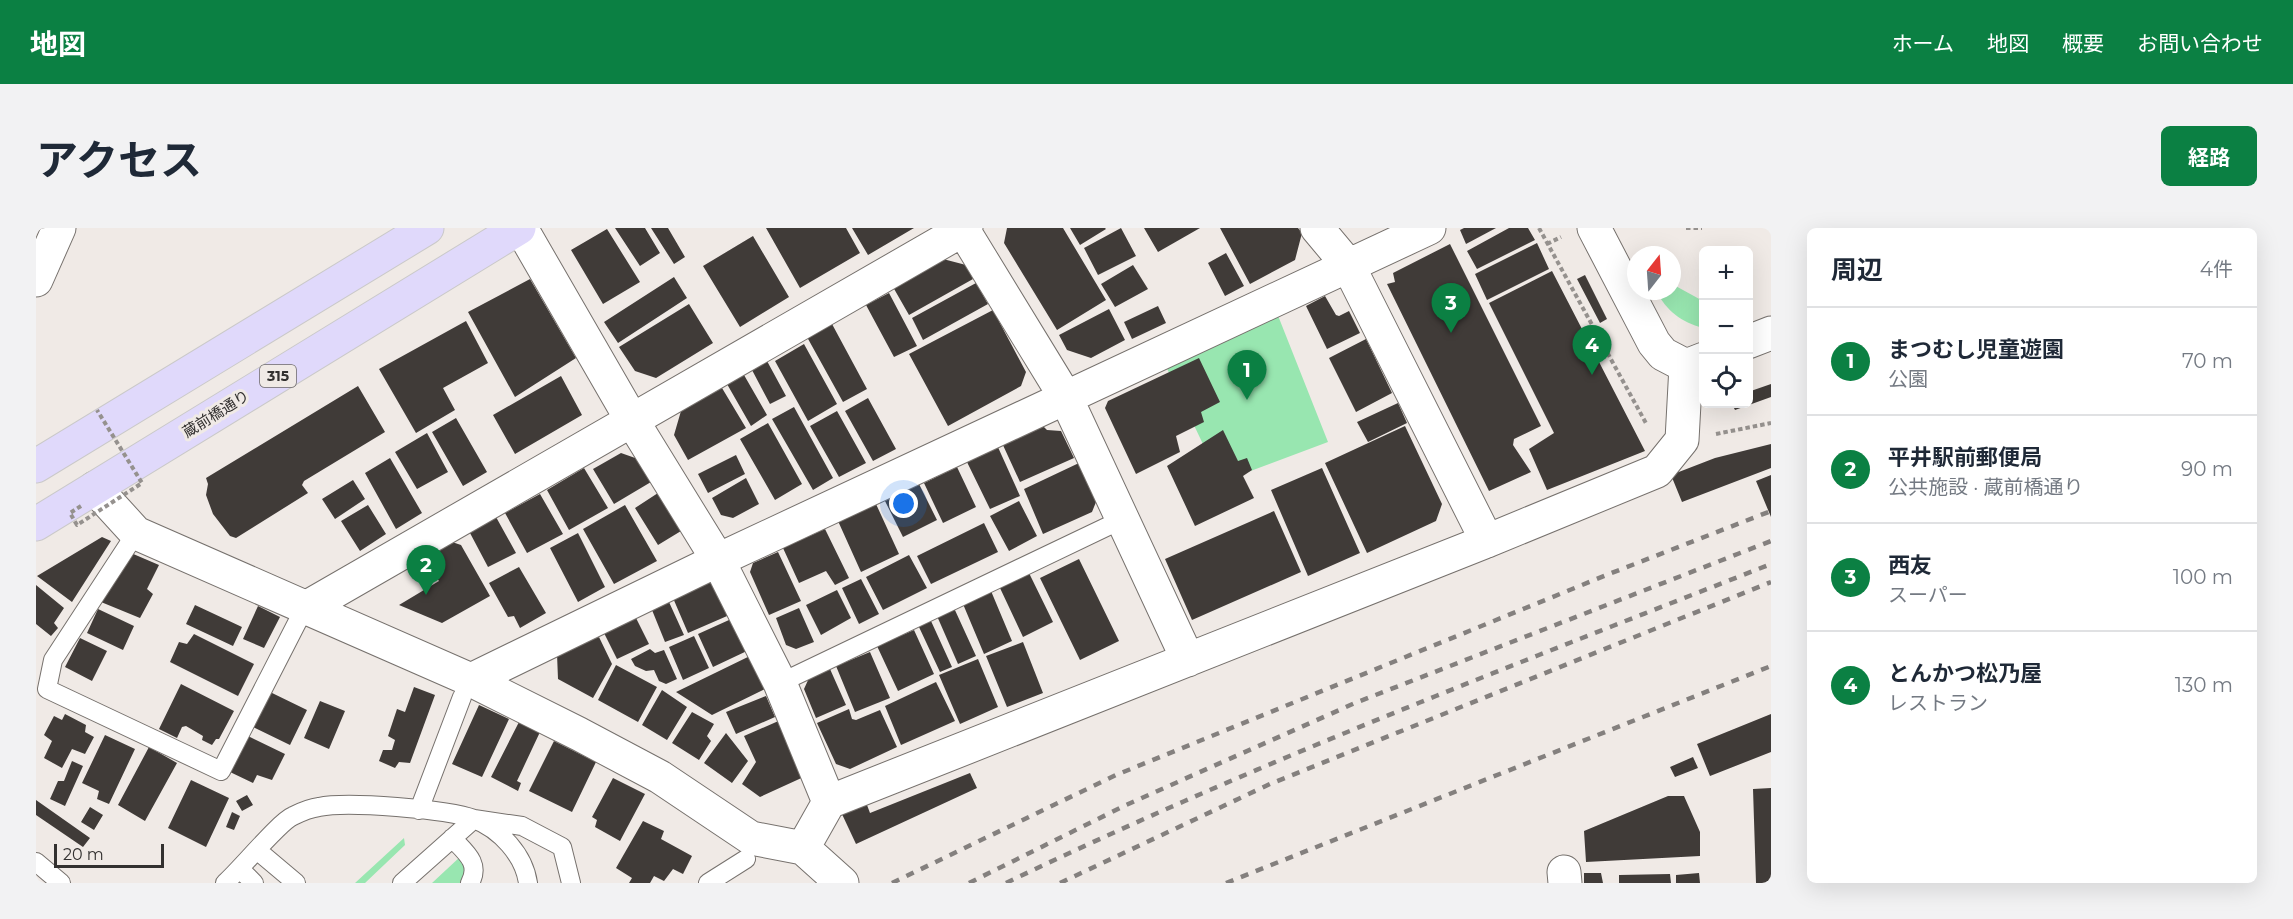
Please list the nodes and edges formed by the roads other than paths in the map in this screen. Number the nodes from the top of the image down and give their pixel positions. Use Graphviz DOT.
graph roads {
  1 [pos="59,228"];
  2 [pos="427,228"];
  3 [pos="520,228"];
  4 [pos="1317,228"];
  5 [pos="1429,228"];
  6 [pos="1594,228"];
  7 [pos="964,229"];
  8 [pos="1348,265"];
  9 [pos="36,280"];
  10 [pos="1771,333"];
  11 [pos="1753,340"];
  12 [pos="1695,362"];
  13 [pos="1066,398"];
  14 [pos="633,422"];
  15 [pos="36,466"];
  16 [pos="88,497"];
  17 [pos="1123,519"];
  18 [pos="36,525"];
  19 [pos="136,533"];
  20 [pos="1487,541"];
  21 [pos="718,560"];
  22 [pos="304,609"];
  23 [pos="1188,660"];
  24 [pos="780,682"];
  25 [pos="466,688"];
  26 [pos="829,802"];
  27 [pos="419,810"];
  28 [pos="474,819"];
  29 [pos="452,838"];
  30 [pos="803,848"];
  31 [pos="258,851"];
  32 [pos="746,859"];
  33 [pos="37,864"];
  34 [pos="240,869"];
  35 [pos="60,882"];
  36 [pos="225,883"];
  37 [pos="255,883"];
  38 [pos="296,883"];
  39 [pos="402,883"];
  40 [pos="470,883"];
  41 [pos="528,883"];
  42 [pos="571,883"];
  43 [pos="708,883"];
  44 [pos="843,883"];
  1 -- 9 [label="street"];
  2 -- 15 [label="main road"];
  3 -- 14 [label="street"];
  3 -- 16 [label="main road, 蔵前橋通り / 315"];
  4 -- 8 [label="street"];
  5 -- 8 [label="street"];
  6 -- 12 [label="street"];
  7 -- 13 [label="street"];
  7 -- 14 [label="street"];
  8 -- 13 [label="street"];
  8 -- 20 [label="street"];
  10 -- 11 [label="street"];
  12 -- 20 [label="street"];
  13 -- 17 [label="street"];
  13 -- 21 [label="street"];
  14 -- 21 [label="street"];
  14 -- 22 [label="street"];
  16 -- 18 [label="main road, 蔵前橋通り / 315"];
  16 -- 19 [label="street"];
  17 -- 23 [label="street"];
  17 -- 24 [label="lane"];
  19 -- 22 [label="street"];
  19 -- 22 [label="lane"];
  20 -- 23 [label="street"];
  21 -- 24 [label="street"];
  21 -- 25 [label="street"];
  22 -- 25 [label="street"];
  23 -- 26 [label="street"];
  24 -- 26 [label="street"];
  25 -- 27 [label="lane"];
  25 -- 30 [label="street"];
  26 -- 30 [label="street"];
  27 -- 28 [label="lane"];
  27 -- 31 [label="lane"];
  28 -- 29 [label="lane"];
  28 -- 41 [label="lane"];
  28 -- 42 [label="lane"];
  29 -- 39 [label="lane"];
  29 -- 40 [label="lane"];
  30 -- 44 [label="street"];
  31 -- 34 [label="lane"];
  31 -- 38 [label="lane"];
  32 -- 43 [label="lane"];
  33 -- 35 [label="lane"];
  34 -- 36 [label="lane"];
  34 -- 37 [label="lane"];
}
